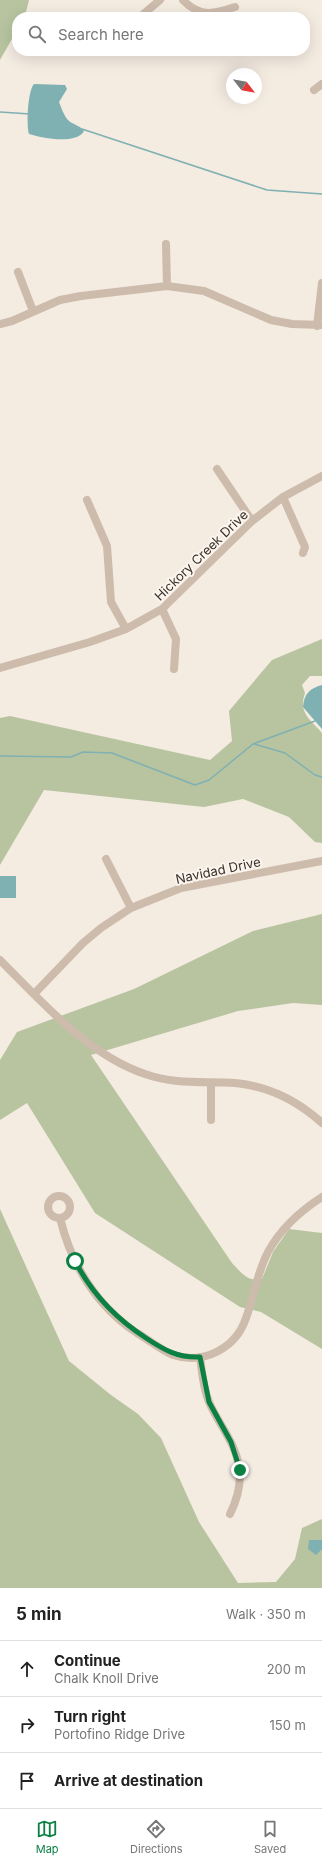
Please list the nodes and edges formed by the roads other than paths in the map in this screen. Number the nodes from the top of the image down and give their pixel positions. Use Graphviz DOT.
graph roads {
  1 [pos="160,0"];
  2 [pos="183,0"];
  3 [pos="235,7"];
  4 [pos="146,12"];
  5 [pos="200,12"];
  6 [pos="221,12"];
  7 [pos="322,84"];
  8 [pos="314,90"];
  9 [pos="166,244"];
  10 [pos="18,272"];
  11 [pos="322,283"];
  12 [pos="167,286"];
  13 [pos="33,311"];
  14 [pos="0,324"];
  15 [pos="319,325"];
  16 [pos="217,469"];
  17 [pos="322,476"];
  18 [pos="283,497"];
  19 [pos="87,500"];
  20 [pos="252,521"];
  21 [pos="303,553"];
  22 [pos="162,609"];
  23 [pos="126,629"];
  24 [pos="0,668"];
  25 [pos="174,669"];
  26 [pos="106,859"];
  27 [pos="322,861"];
  28 [pos="131,908"];
  29 [pos="0,960"];
  30 [pos="34,994"];
  31 [pos="211,1082"];
  32 [pos="211,1120"];
  33 [pos="322,1123"];
  34 [pos="322,1197"];
  35 [pos="60,1218"];
  36 [pos="200,1357"];
  37 [pos="230,1514"];
  1 -- 4 [label="street"];
  2 -- 5 [label="street"];
  3 -- 6 [label="street"];
  7 -- 8 [label="street"];
  9 -- 12 [label="street"];
  10 -- 13 [label="street"];
  11 -- 15 [label="street"];
  12 -- 13 [label="street"];
  12 -- 15 [label="street"];
  13 -- 14 [label="street"];
  16 -- 20 [label="street"];
  17 -- 18 [label="street, Hickory Creek Drive"];
  18 -- 20 [label="street, Hickory Creek Drive"];
  18 -- 21 [label="street"];
  19 -- 23 [label="street"];
  20 -- 22 [label="street, Hickory Creek Drive"];
  22 -- 23 [label="street, Hickory Creek Drive"];
  22 -- 25 [label="street"];
  23 -- 24 [label="street, Hickory Creek Drive"];
  26 -- 28 [label="street"];
  27 -- 28 [label="street, Navidad Drive"];
  28 -- 30 [label="street, Navidad Drive"];
  29 -- 30 [label="street"];
  30 -- 31 [label="street"];
  31 -- 32 [label="street"];
  31 -- 33 [label="street"];
  34 -- 36 [label="street"];
  35 -- 36 [label="street"];
  36 -- 37 [label="street"];
}
